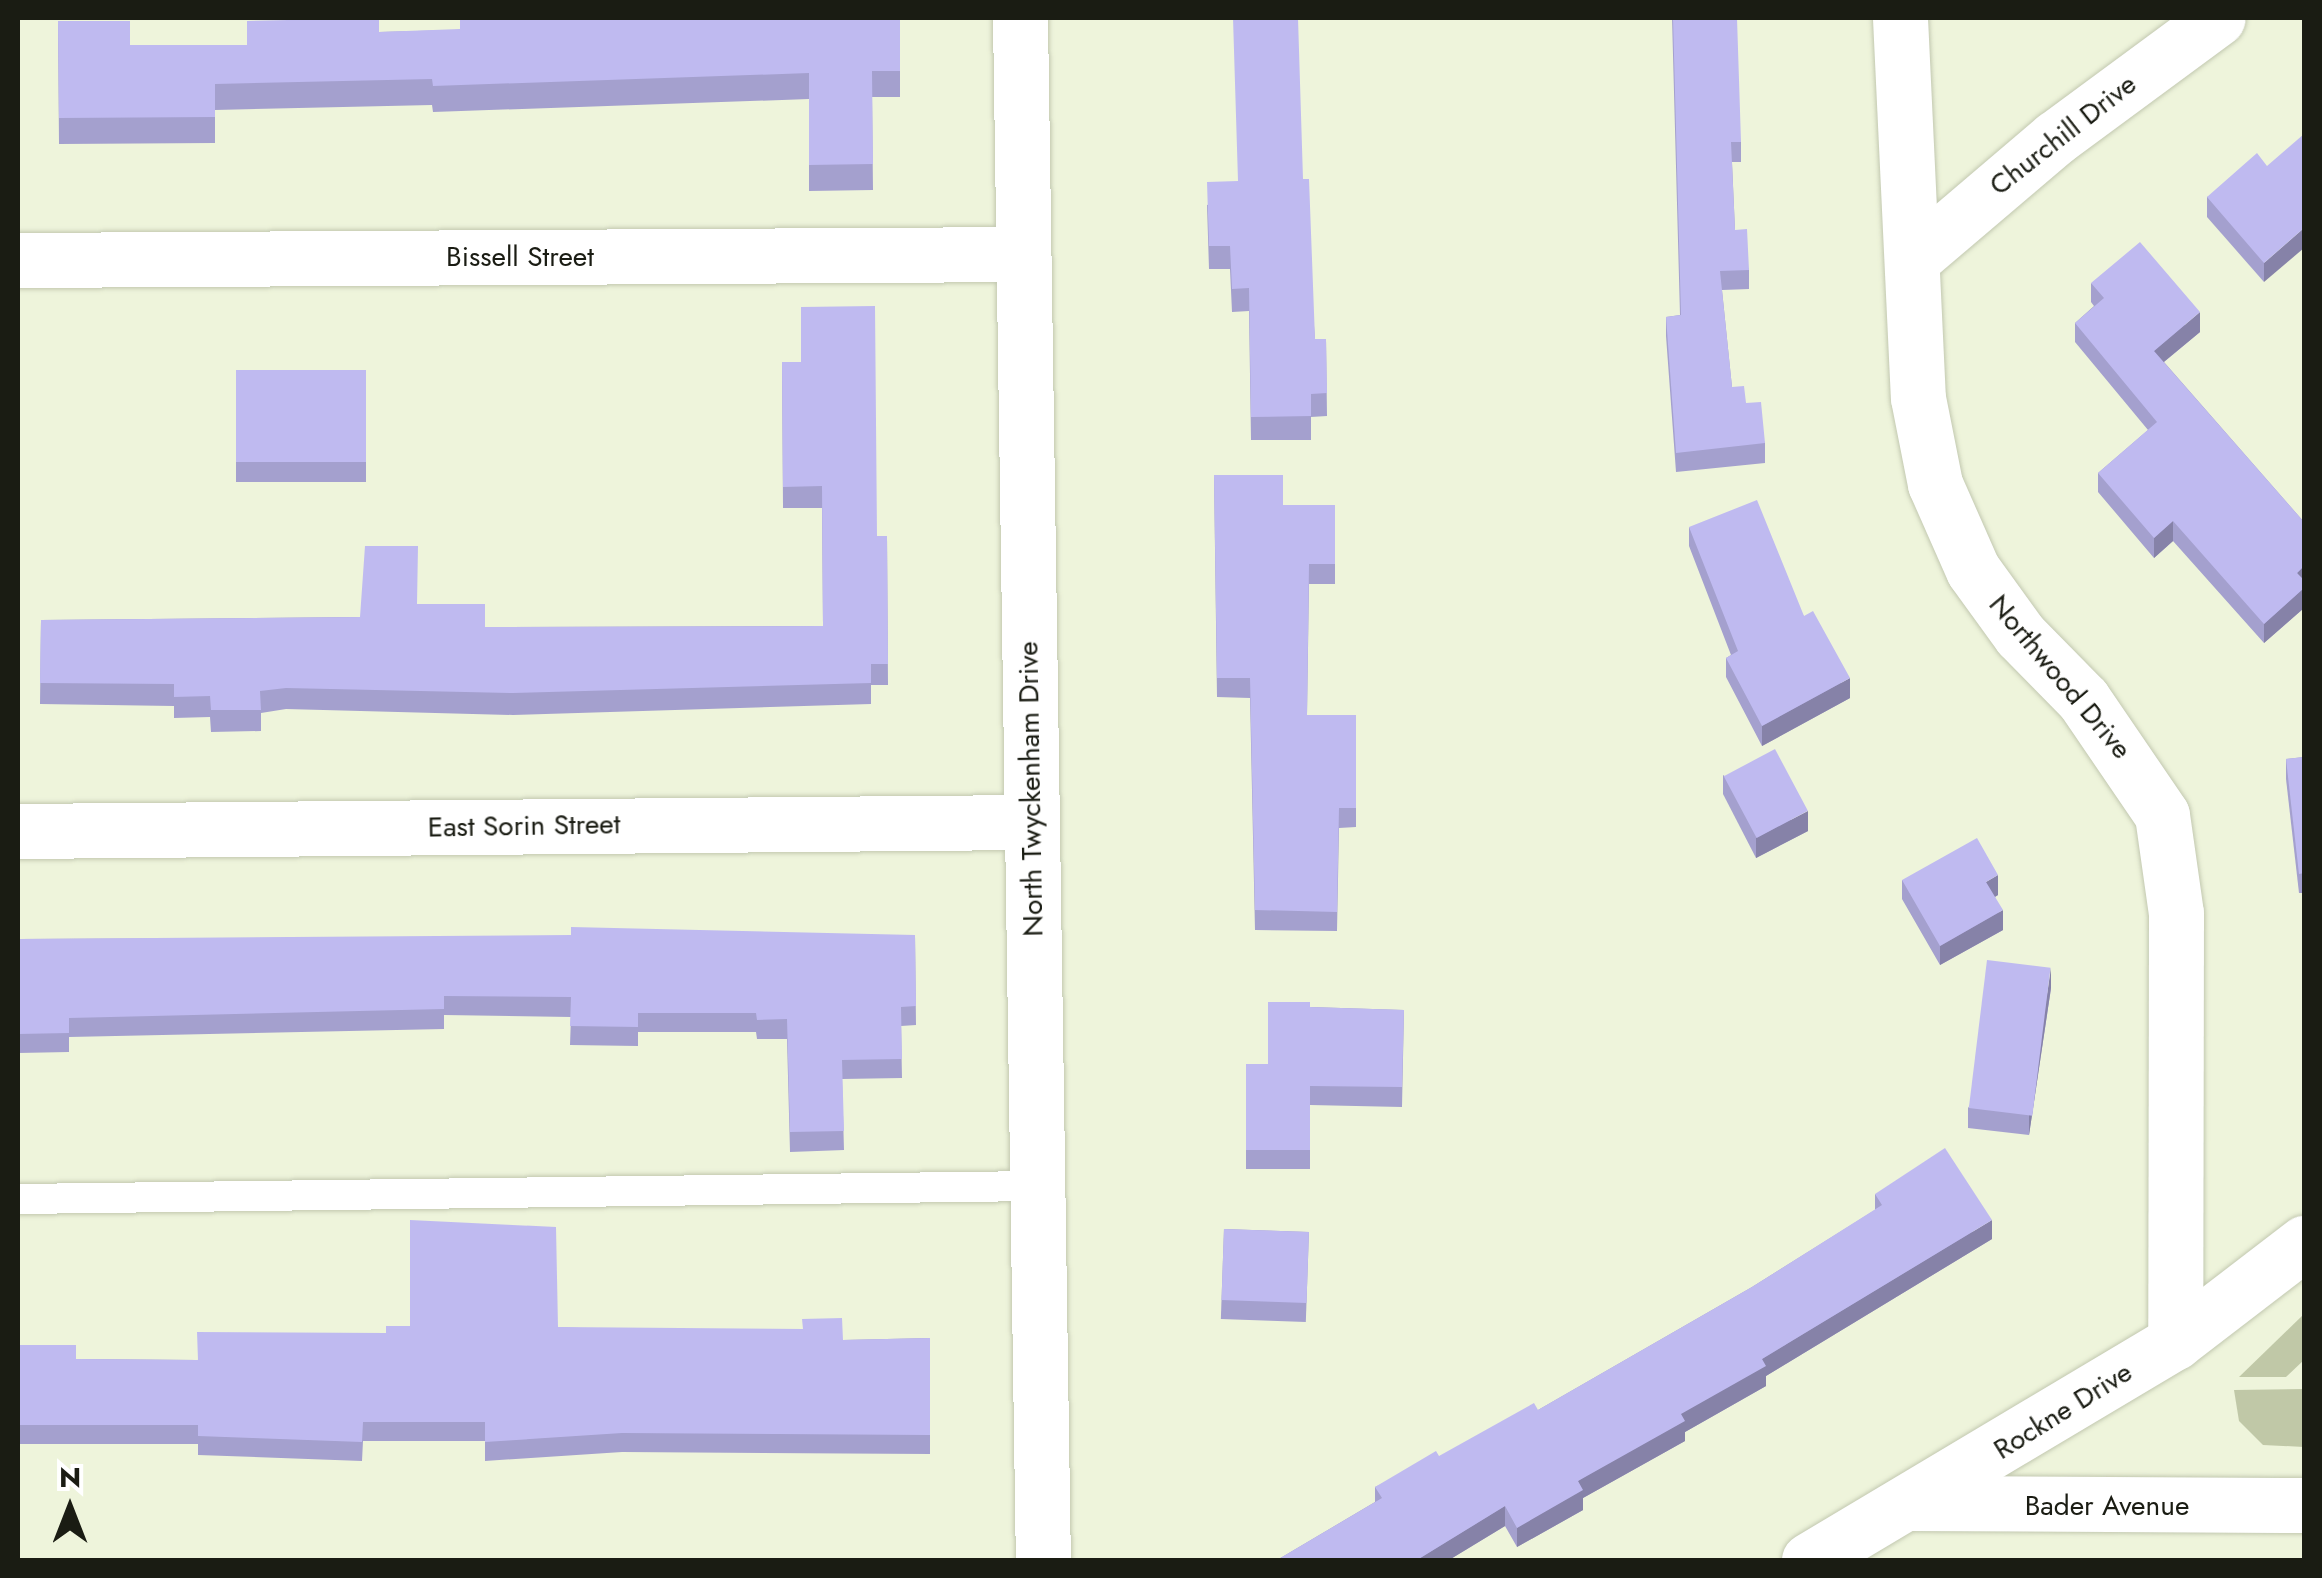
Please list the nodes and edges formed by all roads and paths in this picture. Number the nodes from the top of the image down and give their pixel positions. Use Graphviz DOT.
graph roads {
  1 [pos="1020,18"];
  2 [pos="1900,18"];
  3 [pos="2218,18"];
  4 [pos="1023,254"];
  5 [pos="1914,258"];
  6 [pos="18,260"];
  7 [pos="1031,822"];
  8 [pos="18,831"];
  9 [pos="1039,1186"];
  10 [pos="18,1199"];
  11 [pos="2304,1242"];
  12 [pos="2175,1342"];
  13 [pos="1910,1503"];
  14 [pos="2304,1505"];
  15 [pos="1042,1560"];
  16 [pos="1809,1560"];
  1 -- 4 [label="street, North Twyckenham Drive"];
  2 -- 5 [label="street, Northwood Drive"];
  3 -- 5 [label="street, Churchill Drive"];
  4 -- 6 [label="street, Bissell Street"];
  4 -- 7 [label="street, North Twyckenham Drive"];
  5 -- 12 [label="street, Northwood Drive"];
  7 -- 8 [label="street, East Sorin Street"];
  7 -- 9 [label="street, North Twyckenham Drive"];
  9 -- 10 [label="lane"];
  9 -- 15 [label="street, North Twyckenham Drive"];
  11 -- 12 [label="street, Rockne Drive"];
  12 -- 13 [label="street, Rockne Drive"];
  13 -- 14 [label="street, Bader Avenue"];
  13 -- 16 [label="street, Rockne Drive"];
}
